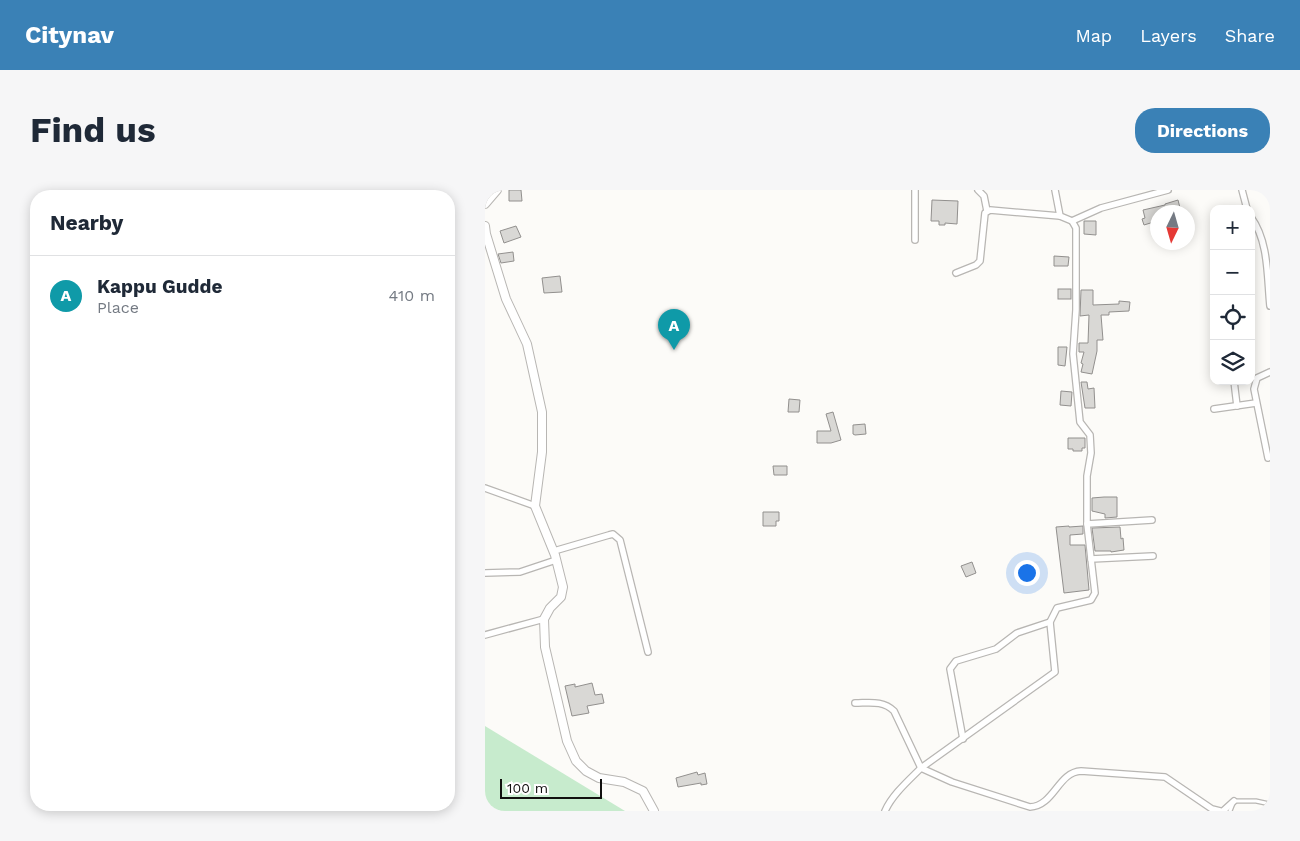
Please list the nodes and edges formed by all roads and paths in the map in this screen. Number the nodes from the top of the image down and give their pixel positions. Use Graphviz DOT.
graph roads {
  1 [pos="497,190"];
  2 [pos="915,190"];
  3 [pos="978,190"];
  4 [pos="1055,190"];
  5 [pos="1169,190"];
  6 [pos="1242,190"];
  7 [pos="485,204"];
  8 [pos="1246,205"];
  9 [pos="987,211"];
  10 [pos="1060,216"];
  11 [pos="1072,220"];
  12 [pos="485,226"];
  13 [pos="1255,226"];
  14 [pos="915,240"];
  15 [pos="956,273"];
  16 [pos="1270,306"];
  17 [pos="1270,372"];
  18 [pos="1234,385"];
  19 [pos="1257,403"];
  20 [pos="1237,406"];
  21 [pos="1214,409"];
  22 [pos="1268,458"];
  23 [pos="485,488"];
  24 [pos="535,506"];
  25 [pos="1152,520"];
  26 [pos="1087,524"];
  27 [pos="553,551"];
  28 [pos="1153,556"];
  29 [pos="1091,559"];
  30 [pos="556,560"];
  31 [pos="485,574"];
  32 [pos="544,619"];
  33 [pos="1050,622"];
  34 [pos="485,634"];
  35 [pos="647,652"];
  36 [pos="855,703"];
  37 [pos="963,739"];
  38 [pos="921,768"];
  39 [pos="1234,801"];
  40 [pos="1270,804"];
  41 [pos="655,811"];
  42 [pos="885,811"];
  43 [pos="1222,811"];
  44 [pos="1230,811"];
  1 -- 7 [label="street"];
  2 -- 14 [label="street"];
  3 -- 9 [label="street"];
  4 -- 10 [label="street"];
  5 -- 11 [label="street"];
  6 -- 8 [label="street"];
  9 -- 10 [label="street"];
  9 -- 15 [label="street"];
  10 -- 11 [label="street"];
  11 -- 26 [label="street"];
  12 -- 24 [label="street"];
  13 -- 16 [label="street"];
  17 -- 19 [label="street"];
  18 -- 20 [label="street"];
  19 -- 20 [label="street"];
  19 -- 22 [label="street"];
  20 -- 21 [label="street"];
  23 -- 24 [label="street"];
  24 -- 27 [label="street"];
  25 -- 26 [label="street"];
  26 -- 29 [label="street"];
  27 -- 30 [label="street"];
  27 -- 35 [label="street"];
  28 -- 29 [label="street"];
  29 -- 33 [label="street"];
  30 -- 31 [label="street"];
  30 -- 32 [label="street"];
  32 -- 34 [label="street"];
  32 -- 41 [label="street"];
  33 -- 37 [label="street"];
  33 -- 37 [label="street"];
  36 -- 38 [label="street"];
  37 -- 38 [label="street"];
  38 -- 42 [label="street"];
  38 -- 43 [label="street"];
  39 -- 40 [label="lane"];
  39 -- 43 [label="street"];
  39 -- 44 [label="lane"];
}
